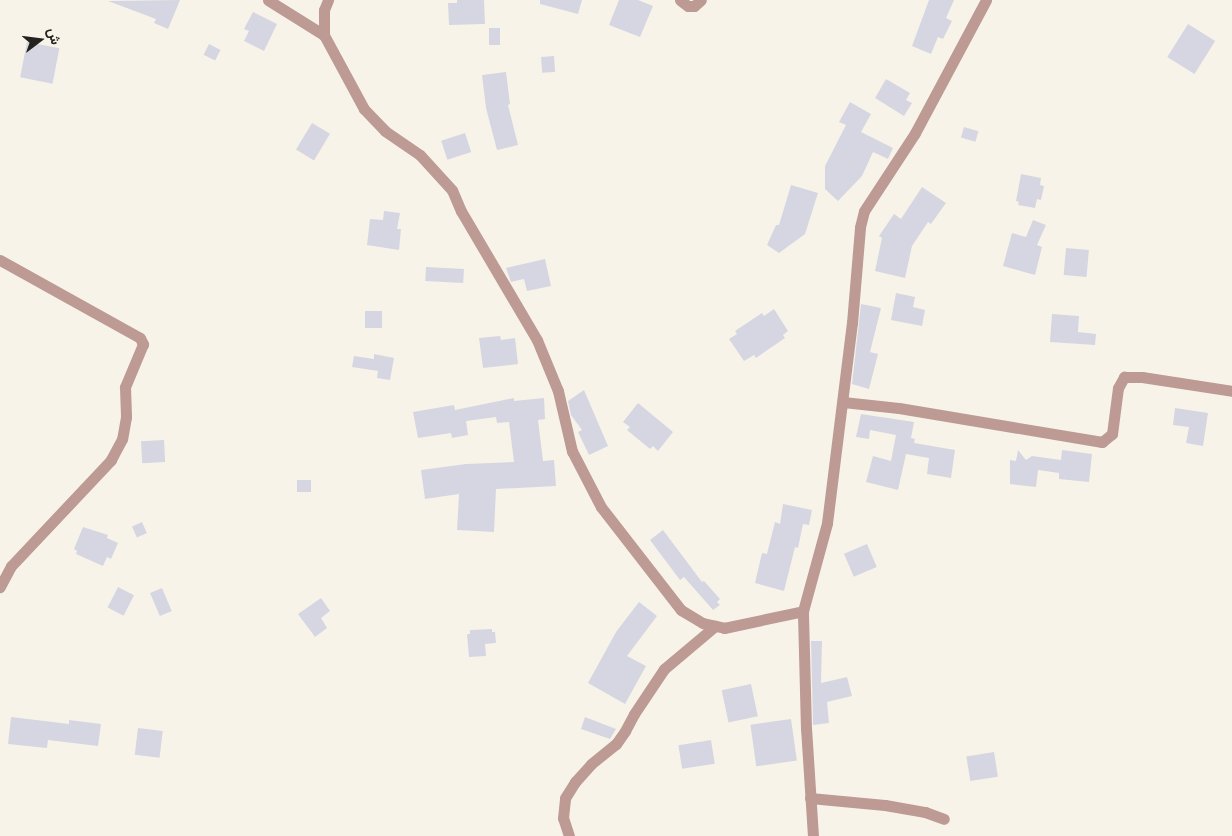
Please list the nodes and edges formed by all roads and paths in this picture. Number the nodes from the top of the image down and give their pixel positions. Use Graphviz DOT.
graph roads {
  1 [pos="268,0"];
  2 [pos="328,0"];
  3 [pos="680,0"];
  4 [pos="701,0"];
  5 [pos="986,0"];
  6 [pos="324,35"];
  7 [pos="0,260"];
  8 [pos="1232,390"];
  9 [pos="843,402"];
  10 [pos="0,587"];
  11 [pos="803,611"];
  12 [pos="715,626"];
  13 [pos="810,798"];
  14 [pos="944,819"];
  15 [pos="569,836"];
  16 [pos="813,836"];
  1 -- 6 [label="street"];
  2 -- 6 [label="street"];
  3 -- 4 [label="street"];
  5 -- 9 [label="street"];
  6 -- 12 [label="street"];
  7 -- 10 [label="street"];
  8 -- 9 [label="street"];
  9 -- 11 [label="street"];
  11 -- 12 [label="street"];
  11 -- 13 [label="street"];
  12 -- 15 [label="street"];
  13 -- 14 [label="street"];
  13 -- 16 [label="street"];
}
